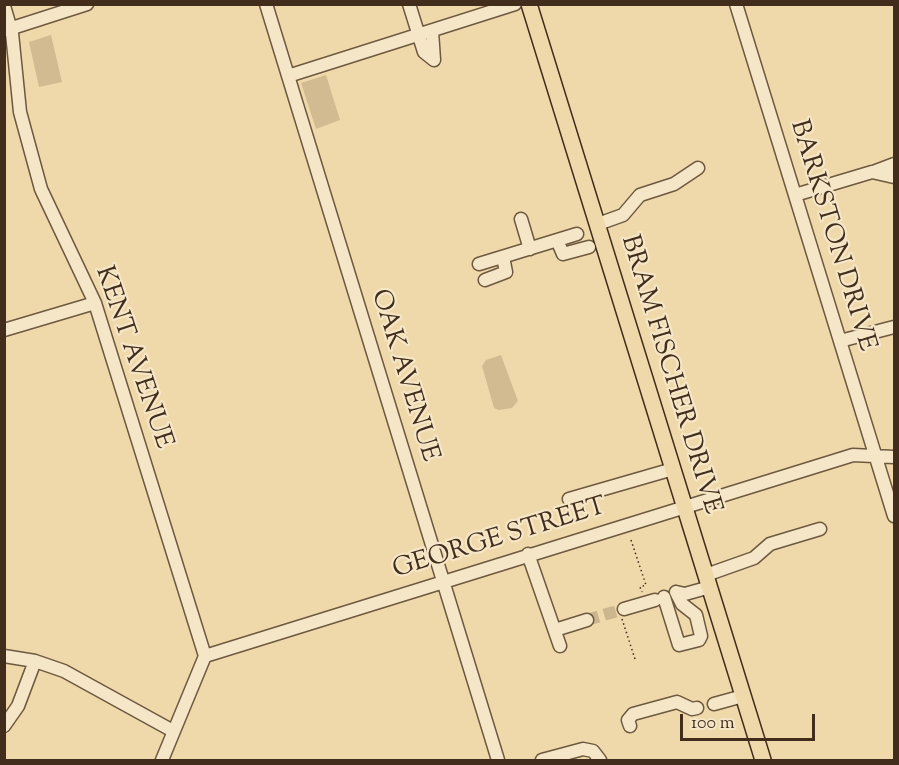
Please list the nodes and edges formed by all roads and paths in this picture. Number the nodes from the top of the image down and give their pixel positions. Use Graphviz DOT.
graph roads {
  1 [pos="87,4"];
  2 [pos="266,4"];
  3 [pos="409,4"];
  4 [pos="515,4"];
  5 [pos="529,4"];
  6 [pos="736,4"];
  7 [pos="4,6"];
  8 [pos="8,29"];
  9 [pos="432,31"];
  10 [pos="418,35"];
  11 [pos="288,76"];
  12 [pos="894,164"];
  13 [pos="698,168"];
  14 [pos="872,172"];
  15 [pos="894,177"];
  16 [pos="795,195"];
  17 [pos="521,219"];
  18 [pos="598,224"];
  19 [pos="577,234"];
  20 [pos="558,240"];
  21 [pos="589,247"];
  22 [pos="530,249"];
  23 [pos="503,257"];
  24 [pos="479,264"];
  25 [pos="485,279"];
  26 [pos="95,303"];
  27 [pos="894,327"];
  28 [pos="4,330"];
  29 [pos="840,340"];
  30 [pos="876,454"];
  31 [pos="894,457"];
  32 [pos="673,469"];
  33 [pos="569,500"];
  34 [pos="685,507"];
  35 [pos="894,516"];
  36 [pos="820,529"];
  37 [pos="631,540"];
  38 [pos="532,553"];
  39 [pos="443,580"];
  40 [pos="707,581"];
  41 [pos="642,593"];
  42 [pos="624,609"];
  43 [pos="587,620"];
  44 [pos="555,630"];
  45 [pos="560,646"];
  46 [pos="205,656"];
  47 [pos="4,657"];
  48 [pos="35,661"];
  49 [pos="743,696"];
  50 [pos="714,704"];
  51 [pos="697,708"];
  52 [pos="4,726"];
  53 [pos="630,726"];
  54 [pos="173,731"];
  55 [pos="162,760"];
  56 [pos="498,760"];
  57 [pos="542,760"];
  58 [pos="600,760"];
  59 [pos="763,760"];
  1 -- 8 [label="street"];
  2 -- 11 [label="street, OAK AVENUE"];
  3 -- 10 [label="street"];
  4 -- 9 [label="street"];
  5 -- 18 [label="main road, BRAM FISCHER DRIVE"];
  6 -- 16 [label="street, BARKSTON DRIVE"];
  7 -- 8 [label="street, KENT AVENUE"];
  8 -- 26 [label="street, KENT AVENUE"];
  9 -- 10 [label="street"];
  9 -- 10 [label="street"];
  10 -- 11 [label="street"];
  11 -- 39 [label="street, OAK AVENUE"];
  12 -- 14 [label="street"];
  13 -- 18 [label="street"];
  14 -- 15 [label="street"];
  14 -- 16 [label="street"];
  16 -- 29 [label="street, BARKSTON DRIVE"];
  17 -- 22 [label="street"];
  18 -- 32 [label="main road, BRAM FISCHER DRIVE"];
  19 -- 20 [label="street"];
  20 -- 21 [label="street"];
  20 -- 22 [label="street"];
  22 -- 23 [label="street"];
  23 -- 24 [label="street"];
  23 -- 25 [label="street"];
  26 -- 28 [label="street"];
  26 -- 46 [label="street, KENT AVENUE"];
  27 -- 29 [label="street"];
  29 -- 30 [label="street, BARKSTON DRIVE"];
  30 -- 31 [label="street, GEORGE STREET"];
  30 -- 34 [label="street, GEORGE STREET"];
  30 -- 35 [label="street, BARKSTON DRIVE"];
  32 -- 33 [label="street"];
  32 -- 34 [label="main road, BRAM FISCHER DRIVE"];
  34 -- 38 [label="street, GEORGE STREET"];
  34 -- 40 [label="main road, BRAM FISCHER DRIVE"];
  36 -- 40 [label="street"];
  37 -- 41 [label="path"];
  38 -- 39 [label="street, GEORGE STREET"];
  38 -- 44 [label="street"];
  39 -- 46 [label="street, GEORGE STREET"];
  39 -- 56 [label="street, OAK AVENUE"];
  40 -- 42 [label="street"];
  40 -- 49 [label="main road, BRAM FISCHER DRIVE"];
  43 -- 44 [label="street"];
  44 -- 45 [label="street"];
  46 -- 54 [label="street"];
  47 -- 48 [label="street"];
  48 -- 52 [label="street"];
  48 -- 54 [label="street"];
  49 -- 50 [label="street"];
  49 -- 59 [label="main road, BRAM FISCHER DRIVE"];
  51 -- 53 [label="street"];
  54 -- 55 [label="street"];
  57 -- 58 [label="street"];
}
